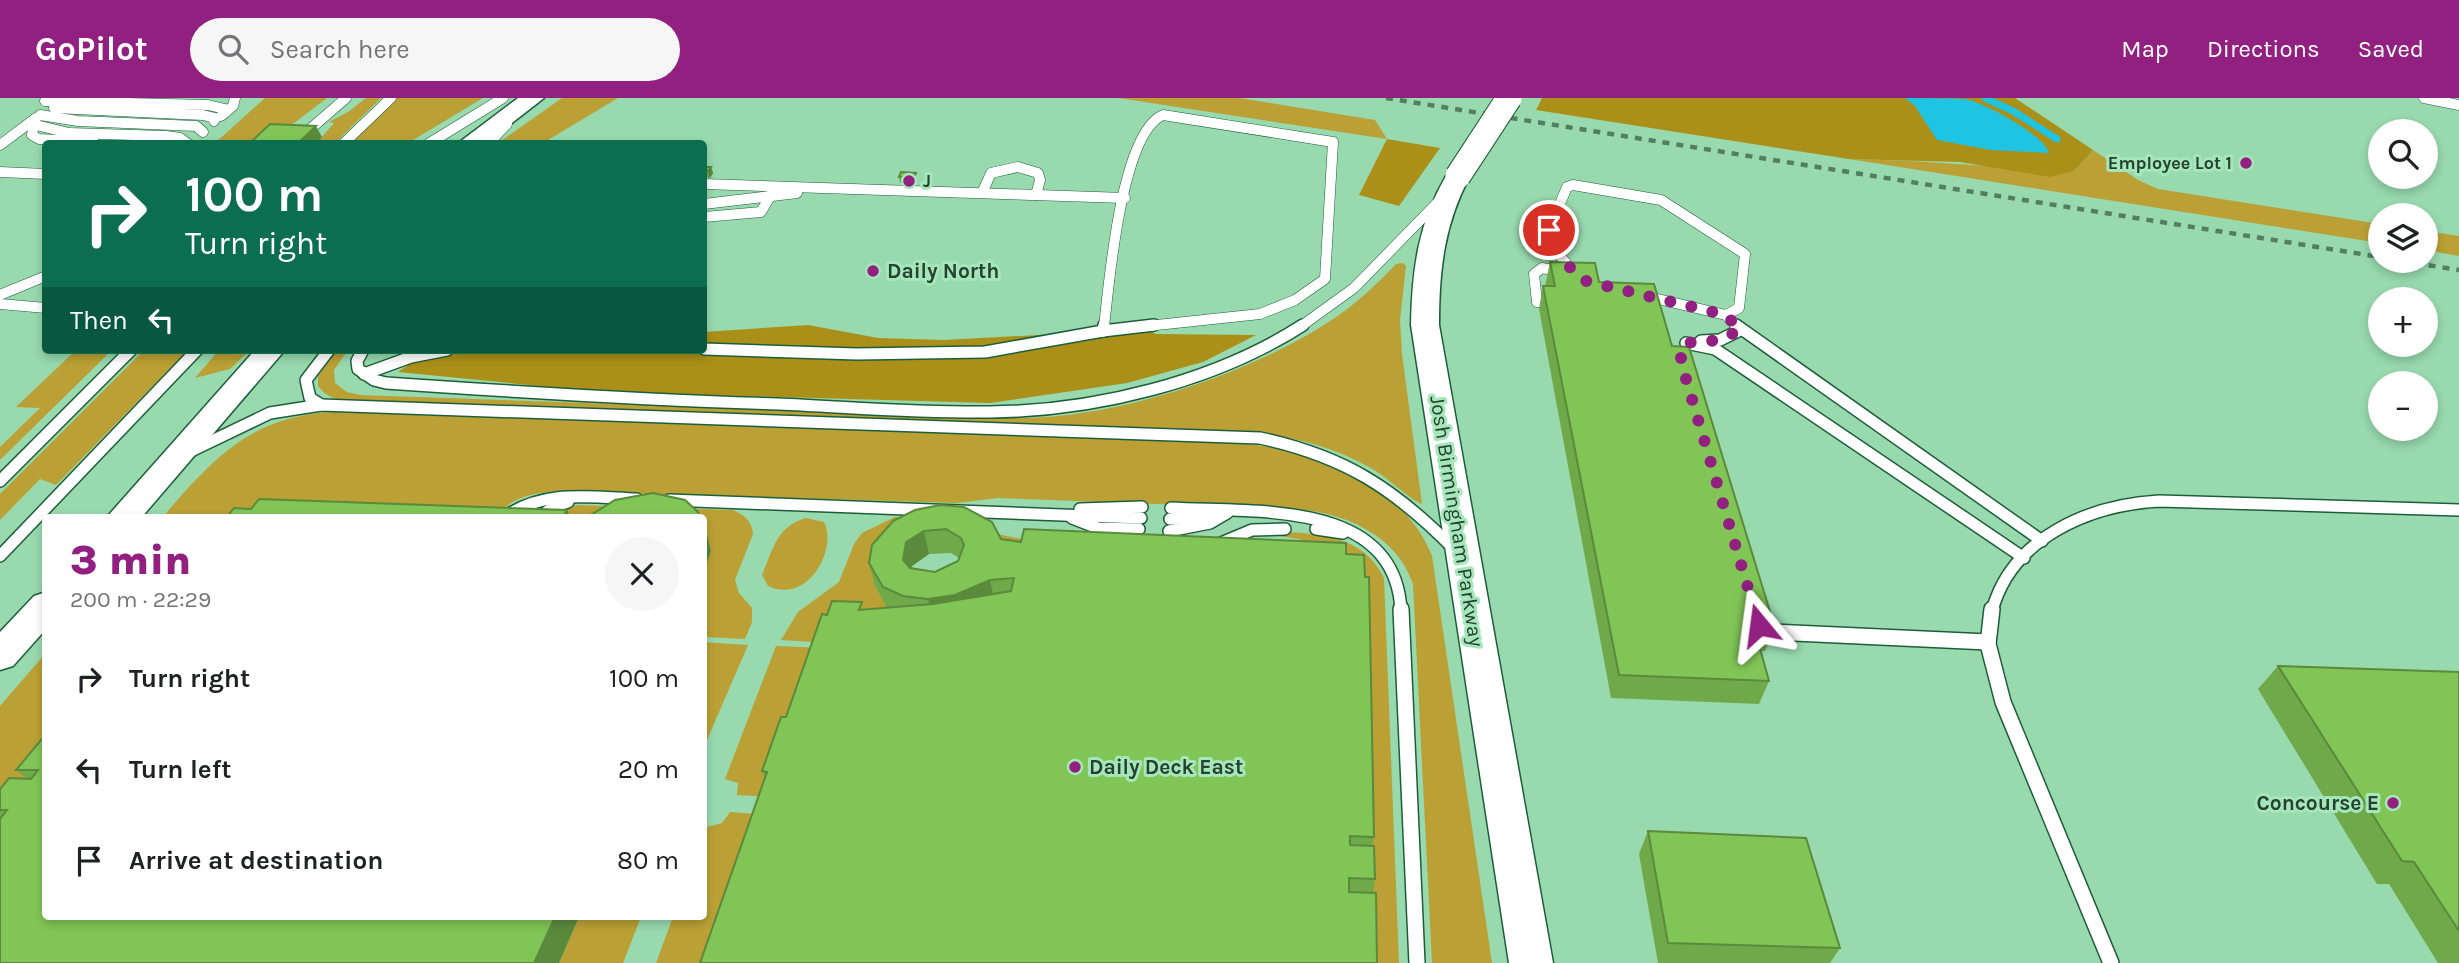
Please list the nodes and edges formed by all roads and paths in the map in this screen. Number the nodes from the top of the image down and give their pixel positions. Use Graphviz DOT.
graph roads {
  1 [pos="224,98"];
  2 [pos="345,98"];
  3 [pos="391,98"];
  4 [pos="503,98"];
  5 [pos="532,98"];
  6 [pos="1509,98"];
  7 [pos="2424,98"];
  8 [pos="43,102"];
  9 [pos="234,102"];
  10 [pos="2459,105"];
  11 [pos="225,113"];
  12 [pos="37,117"];
  13 [pos="215,121"];
  14 [pos="203,132"];
  15 [pos="299,138"];
  16 [pos="62,140"];
  17 [pos="186,140"];
  18 [pos="193,140"];
  19 [pos="347,140"];
  20 [pos="435,140"];
  21 [pos="475,140"];
  22 [pos="492,140"];
  23 [pos="0,145"];
  24 [pos="0,172"];
  25 [pos="42,174"];
  26 [pos="707,184"];
  27 [pos="1453,184"];
  28 [pos="775,187"];
  29 [pos="824,188"];
  30 [pos="982,193"];
  31 [pos="1037,195"];
  32 [pos="769,198"];
  33 [pos="1125,198"];
  34 [pos="707,204"];
  35 [pos="707,217"];
  36 [pos="42,278"];
  37 [pos="0,295"];
  38 [pos="1636,297"];
  39 [pos="42,298"];
  40 [pos="1549,303"];
  41 [pos="0,304"];
  42 [pos="29,304"];
  43 [pos="42,307"];
  44 [pos="1726,315"];
  45 [pos="1740,330"];
  46 [pos="1103,331"];
  47 [pos="1718,344"];
  48 [pos="707,349"];
  49 [pos="127,354"];
  50 [pos="193,354"];
  51 [pos="267,354"];
  52 [pos="326,354"];
  53 [pos="361,354"];
  54 [pos="429,354"];
  55 [pos="1681,362"];
  56 [pos="364,374"];
  57 [pos="321,405"];
  58 [pos="172,462"];
  59 [pos="0,481"];
  60 [pos="585,497"];
  61 [pos="2459,510"];
  62 [pos="1059,513"];
  63 [pos="1227,513"];
  64 [pos="126,514"];
  65 [pos="509,514"];
  66 [pos="544,514"];
  67 [pos="1285,529"];
  68 [pos="1315,529"];
  69 [pos="1075,536"];
  70 [pos="1359,536"];
  71 [pos="2042,541"];
  72 [pos="1208,542"];
  73 [pos="1258,544"];
  74 [pos="0,556"];
  75 [pos="2024,558"];
  76 [pos="1464,559"];
  77 [pos="42,609"];
  78 [pos="1755,612"];
  79 [pos="1988,642"];
  80 [pos="0,656"];
  81 [pos="1417,963"];
  82 [pos="1531,963"];
  83 [pos="2111,963"];
  1 -- 9 [label="lane"];
  2 -- 15 [label="lane"];
  3 -- 19 [label="lane"];
  4 -- 20 [label="lane"];
  5 -- 21 [label="main road"];
  5 -- 22 [label="lane"];
  6 -- 27 [label="main road, Josh Birmingham Parkway, bridge"];
  7 -- 10 [label="lane"];
  8 -- 11 [label="lane"];
  8 -- 12 [label="lane"];
  8 -- 13 [label="lane"];
  9 -- 11 [label="lane"];
  11 -- 13 [label="lane"];
  12 -- 14 [label="lane"];
  12 -- 16 [label="lane"];
  12 -- 17 [label="lane"];
  12 -- 23 [label="lane"];
  13 -- 14 [label="lane"];
  14 -- 18 [label="lane"];
  24 -- 25 [label="lane"];
  26 -- 28 [label="lane"];
  27 -- 56 [label="lane"];
  27 -- 76 [label="main road, Josh Birmingham Parkway"];
  28 -- 29 [label="lane"];
  28 -- 32 [label="lane"];
  29 -- 30 [label="lane"];
  29 -- 32 [label="lane"];
  30 -- 31 [label="lane"];
  30 -- 31 [label="lane"];
  31 -- 33 [label="lane"];
  32 -- 34 [label="lane"];
  32 -- 35 [label="lane"];
  33 -- 46 [label="lane"];
  33 -- 46 [label="lane"];
  36 -- 37 [label="lane"];
  38 -- 44 [label="lane"];
  39 -- 42 [label="lane"];
  40 -- 44 [label="lane"];
  41 -- 42 [label="lane"];
  42 -- 43 [label="lane"];
  44 -- 45 [label="lane"];
  45 -- 47 [label="lane"];
  45 -- 71 [label="lane"];
  46 -- 48 [label="lane"];
  47 -- 55 [label="lane"];
  47 -- 75 [label="lane"];
  49 -- 59 [label="lane"];
  50 -- 74 [label="lane"];
  51 -- 58 [label="main road"];
  52 -- 57 [label="lane"];
  53 -- 56 [label="lane"];
  54 -- 56 [label="lane"];
  57 -- 58 [label="lane"];
  57 -- 76 [label="lane"];
  58 -- 64 [label="main road"];
  60 -- 62 [label="lane"];
  60 -- 65 [label="lane"];
  60 -- 66 [label="lane"];
  61 -- 71 [label="lane"];
  62 -- 62 [label="lane"];
  63 -- 63 [label="lane"];
  63 -- 70 [label="lane"];
  67 -- 72 [label="lane"];
  68 -- 70 [label="lane"];
  69 -- 72 [label="lane"];
  70 -- 81 [label="lane"];
  71 -- 75 [label="lane"];
  72 -- 73 [label="lane"];
  75 -- 79 [label="lane"];
  76 -- 82 [label="main road, Josh Birmingham Parkway"];
  77 -- 80 [label="main road"];
  78 -- 79 [label="lane"];
  79 -- 83 [label="lane"];
}
